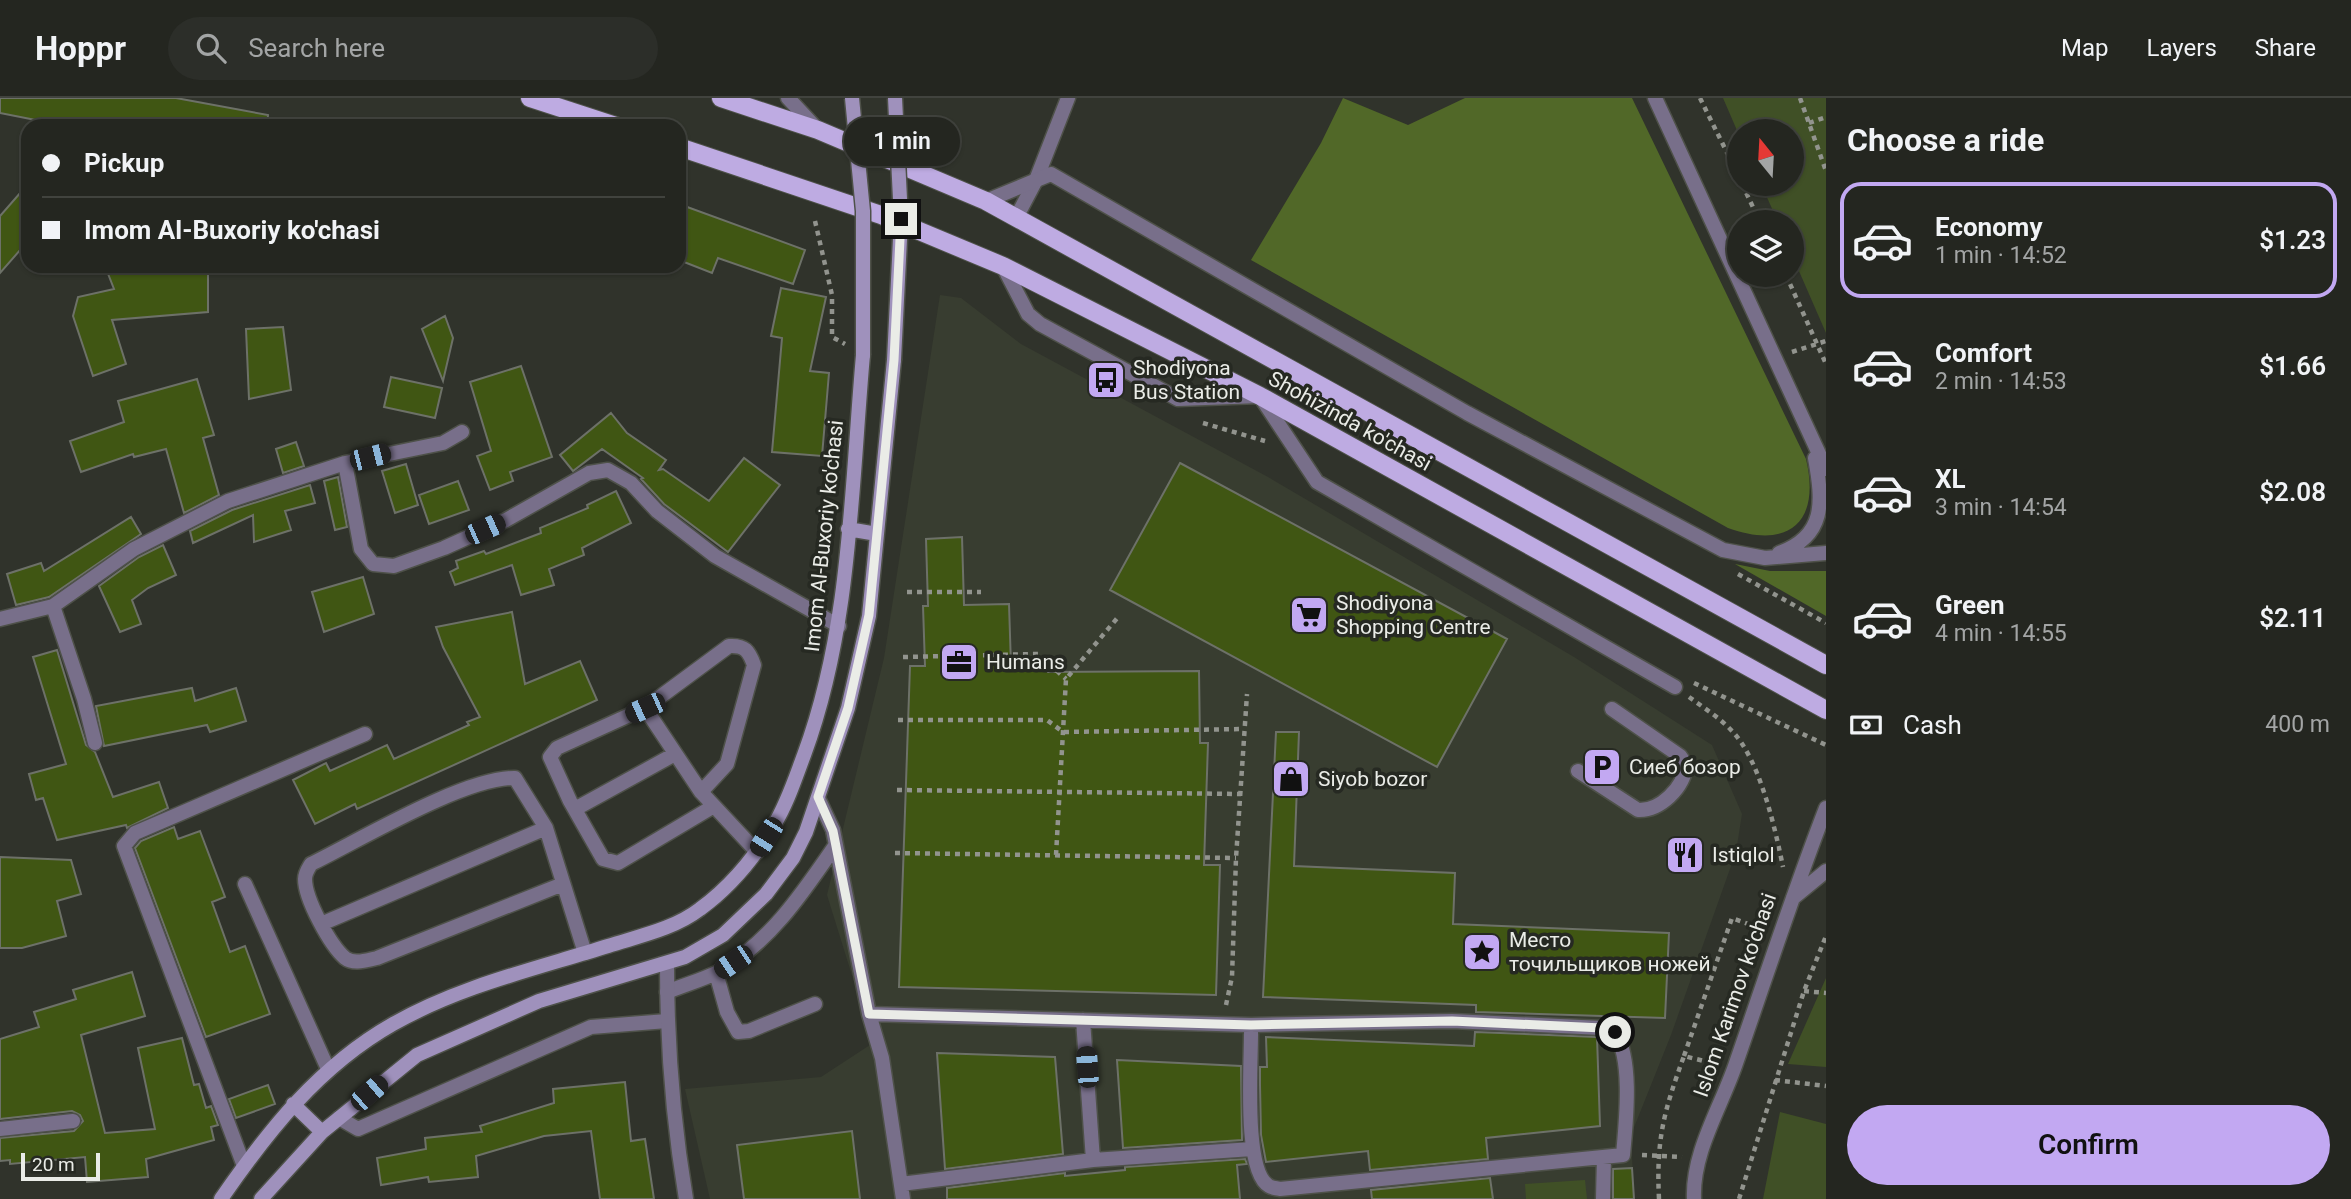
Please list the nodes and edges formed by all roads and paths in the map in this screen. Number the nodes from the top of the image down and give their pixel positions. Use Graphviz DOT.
graph roads {
  1 [pos="530,98"];
  2 [pos="721,98"];
  3 [pos="789,98"];
  4 [pos="852,98"];
  5 [pos="895,98"];
  6 [pos="1068,98"];
  7 [pos="1655,98"];
  8 [pos="1700,98"];
  9 [pos="1800,98"];
  10 [pos="1826,117"];
  11 [pos="594,119"];
  12 [pos="1810,123"];
  13 [pos="818,130"];
  14 [pos="686,149"];
  15 [pos="1727,153"];
  16 [pos="1826,171"];
  17 [pos="1036,180"];
  18 [pos="986,201"];
  19 [pos="1016,218"];
  20 [pos="815,221"];
  21 [pos="1003,266"];
  22 [pos="1792,287"];
  23 [pos="1826,341"];
  24 [pos="1819,343"];
  25 [pos="863,355"];
  26 [pos="1774,357"];
  27 [pos="1826,364"];
  28 [pos="1260,396"];
  29 [pos="462,432"];
  30 [pos="1811,436"];
  31 [pos="345,463"];
  32 [pos="1826,469"];
  33 [pos="848,529"];
  34 [pos="877,534"];
  35 [pos="1826,553"];
  36 [pos="1765,558"];
  37 [pos="1731,570"];
  38 [pos="906,592"];
  39 [pos="981,592"];
  40 [pos="53,606"];
  41 [pos="1119,616"];
  42 [pos="0,619"];
  43 [pos="1826,623"];
  44 [pos="839,626"];
  45 [pos="903,657"];
  46 [pos="1826,665"];
  47 [pos="1066,678"];
  48 [pos="1689,681"];
  49 [pos="1675,687"];
  50 [pos="1247,694"];
  51 [pos="645,708"];
  52 [pos="1612,709"];
  53 [pos="1826,710"];
  54 [pos="898,720"];
  55 [pos="1244,729"];
  56 [pos="1063,732"];
  57 [pos="365,734"];
  58 [pos="95,743"];
  59 [pos="1826,745"];
  60 [pos="675,754"];
  61 [pos="1578,771"];
  62 [pos="897,790"];
  63 [pos="1058,791"];
  64 [pos="701,792"];
  65 [pos="1241,794"];
  66 [pos="818,797"];
  67 [pos="714,806"];
  68 [pos="1826,808"];
  69 [pos="575,809"];
  70 [pos="547,828"];
  71 [pos="835,846"];
  72 [pos="757,852"];
  73 [pos="895,853"];
  74 [pos="1056,855"];
  75 [pos="1236,858"];
  76 [pos="1826,871"];
  77 [pos="245,884"];
  78 [pos="563,884"];
  79 [pos="1790,901"];
  80 [pos="321,924"];
  81 [pos="1779,935"];
  82 [pos="1826,936"];
  83 [pos="585,953"];
  84 [pos="667,965"];
  85 [pos="716,973"];
  86 [pos="1804,991"];
  87 [pos="667,992"];
  88 [pos="1826,992"];
  89 [pos="815,1004"];
  90 [pos="869,1014"];
  91 [pos="1083,1020"];
  92 [pos="667,1021"];
  93 [pos="1223,1023"];
  94 [pos="1251,1025"];
  95 [pos="1684,1055"];
  96 [pos="328,1069"];
  97 [pos="1734,1069"];
  98 [pos="1774,1080"];
  99 [pos="1826,1086"];
  100 [pos="293,1104"];
  101 [pos="339,1118"];
  102 [pos="73,1121"];
  103 [pos="0,1129"];
  104 [pos="322,1132"];
  105 [pos="1252,1149"];
  106 [pos="1623,1155"];
  107 [pos="1657,1155"];
  108 [pos="1604,1157"];
  109 [pos="1699,1158"];
  110 [pos="1093,1160"];
  111 [pos="244,1166"];
  112 [pos="901,1184"];
  113 [pos="221,1199"];
  114 [pos="261,1199"];
  115 [pos="686,1199"];
  116 [pos="903,1199"];
  117 [pos="1603,1199"];
  118 [pos="1660,1199"];
  119 [pos="1694,1199"];
  120 [pos="1739,1199"];
  1 -- 11 [label="main road"];
  2 -- 13 [label="main road, Shohizinda ko'chasi"];
  3 -- 13 [label="street"];
  4 -- 25 [label="main road, Imom Al-Buxoriy ko'chasi, bridge"];
  5 -- 34 [label="main road, bridge"];
  6 -- 17 [label="street"];
  7 -- 26 [label="street"];
  8 -- 15 [label="path"];
  9 -- 12 [label="path"];
  10 -- 12 [label="path"];
  12 -- 16 [label="path"];
  13 -- 18 [label="main road, Shohizinda ko'chasi"];
  14 -- 21 [label="main road, Shohizinda ko'chasi"];
  17 -- 18 [label="street"];
  17 -- 19 [label="street"];
  17 -- 36 [label="street"];
  18 -- 19 [label="main road, Shohizinda ko'chasi"];
  19 -- 46 [label="main road, Shohizinda ko'chasi"];
  20 -- 25 [label="path"];
  21 -- 28 [label="main road, Shohizinda ko'chasi"];
  21 -- 28 [label="street"];
  22 -- 24 [label="path"];
  23 -- 24 [label="path"];
  24 -- 26 [label="path"];
  24 -- 27 [label="path"];
  25 -- 33 [label="main road, Imom Al-Buxoriy ko'chasi"];
  26 -- 30 [label="street"];
  28 -- 49 [label="street"];
  28 -- 53 [label="main road, Shohizinda ko'chasi"];
  29 -- 31 [label="street"];
  30 -- 32 [label="street"];
  30 -- 36 [label="street"];
  31 -- 40 [label="street"];
  31 -- 44 [label="street"];
  33 -- 34 [label="main road"];
  33 -- 44 [label="main road, Imom Al-Buxoriy ko'chasi"];
  34 -- 66 [label="main road"];
  35 -- 36 [label="street"];
  37 -- 43 [label="path"];
  38 -- 39 [label="path"];
  40 -- 42 [label="street"];
  40 -- 58 [label="street"];
  41 -- 47 [label="path"];
  44 -- 72 [label="main road, Imom Al-Buxoriy ko'chasi"];
  45 -- 47 [label="path"];
  47 -- 56 [label="path"];
  48 -- 59 [label="path"];
  49 -- 79 [label="path"];
  50 -- 55 [label="path"];
  51 -- 60 [label="street"];
  51 -- 64 [label="street"];
  51 -- 69 [label="street"];
  52 -- 61 [label="street"];
  54 -- 56 [label="path"];
  55 -- 56 [label="path"];
  55 -- 65 [label="path"];
  56 -- 63 [label="path"];
  57 -- 111 [label="street"];
  60 -- 64 [label="street"];
  60 -- 69 [label="street"];
  62 -- 63 [label="path"];
  63 -- 65 [label="path"];
  63 -- 74 [label="path"];
  64 -- 67 [label="street"];
  65 -- 75 [label="path"];
  66 -- 71 [label="street"];
  66 -- 84 [label="main road"];
  67 -- 69 [label="street"];
  67 -- 72 [label="street"];
  68 -- 79 [label="street, Islom Karimov ko'chasi"];
  70 -- 78 [label="street"];
  70 -- 80 [label="street"];
  70 -- 80 [label="street"];
  71 -- 85 [label="street"];
  71 -- 90 [label="street"];
  72 -- 83 [label="main road, Imom Al-Buxoriy ko'chasi"];
  73 -- 74 [label="path"];
  74 -- 75 [label="path"];
  75 -- 93 [label="path"];
  76 -- 79 [label="street"];
  77 -- 96 [label="street"];
  78 -- 80 [label="street"];
  78 -- 83 [label="street"];
  79 -- 81 [label="street, Islom Karimov ko'chasi"];
  81 -- 95 [label="path"];
  81 -- 97 [label="street, Islom Karimov ko'chasi"];
  82 -- 86 [label="path"];
  83 -- 96 [label="main road, Imom Al-Buxoriy ko'chasi"];
  84 -- 87 [label="street"];
  84 -- 101 [label="main road"];
  85 -- 87 [label="street"];
  85 -- 89 [label="street"];
  86 -- 88 [label="path"];
  86 -- 98 [label="path"];
  87 -- 92 [label="street"];
  90 -- 91 [label="street"];
  90 -- 112 [label="street"];
  91 -- 93 [label="street"];
  91 -- 110 [label="street"];
  92 -- 101 [label="street"];
  92 -- 115 [label="street"];
  93 -- 94 [label="street"];
  94 -- 105 [label="street"];
  94 -- 106 [label="street"];
  95 -- 97 [label="path"];
  95 -- 107 [label="path"];
  96 -- 100 [label="main road, Imom Al-Buxoriy ko'chasi"];
  97 -- 109 [label="street, Islom Karimov ko'chasi"];
  98 -- 99 [label="path"];
  98 -- 120 [label="path"];
  100 -- 104 [label="main road"];
  100 -- 111 [label="main road, Imom Al-Buxoriy ko'chasi"];
  101 -- 104 [label="main road"];
  102 -- 103 [label="street"];
  104 -- 114 [label="main road"];
  105 -- 108 [label="street"];
  105 -- 110 [label="street"];
  106 -- 107 [label="path"];
  106 -- 108 [label="street"];
  107 -- 109 [label="path"];
  107 -- 118 [label="path"];
  108 -- 117 [label="street"];
  109 -- 119 [label="street, Islom Karimov ko'chasi"];
  110 -- 112 [label="street"];
  111 -- 113 [label="main road, Imom Al-Buxoriy ko'chasi"];
  112 -- 116 [label="street"];
}
